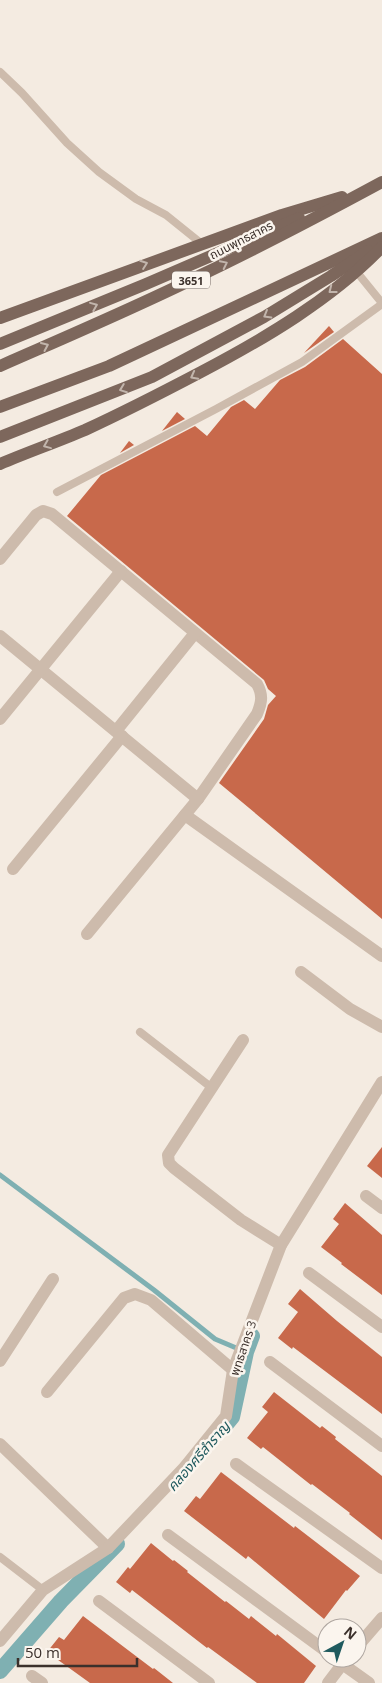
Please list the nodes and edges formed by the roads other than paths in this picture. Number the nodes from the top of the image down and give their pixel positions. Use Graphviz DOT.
graph roads {
  1 [pos="0,72"];
  2 [pos="379,183"];
  3 [pos="382,240"];
  4 [pos="202,244"];
  5 [pos="382,247"];
  6 [pos="356,271"];
  7 [pos="382,304"];
  8 [pos="0,318"];
  9 [pos="0,344"];
  10 [pos="0,366"];
  11 [pos="0,407"];
  12 [pos="0,437"];
  13 [pos="0,464"];
  14 [pos="57,492"];
  15 [pos="0,559"];
  16 [pos="121,571"];
  17 [pos="195,633"];
  18 [pos="0,636"];
  19 [pos="41,670"];
  20 [pos="0,719"];
  21 [pos="119,734"];
  22 [pos="198,798"];
  23 [pos="185,815"];
  24 [pos="13,869"];
  25 [pos="87,934"];
  26 [pos="382,956"];
  27 [pos="301,972"];
  28 [pos="382,1027"];
  29 [pos="140,1032"];
  30 [pos="243,1040"];
  31 [pos="382,1082"];
  32 [pos="212,1088"];
  33 [pos="366,1196"];
  34 [pos="382,1208"];
  35 [pos="281,1245"];
  36 [pos="309,1273"];
  37 [pos="53,1279"];
  38 [pos="382,1327"];
  39 [pos="0,1361"];
  40 [pos="270,1362"];
  41 [pos="234,1370"];
  42 [pos="47,1392"];
  43 [pos="0,1444"];
  44 [pos="382,1446"];
  45 [pos="236,1464"];
  46 [pos="168,1535"];
  47 [pos="108,1548"];
  48 [pos="0,1557"];
  49 [pos="382,1568"];
  50 [pos="43,1590"];
  51 [pos="99,1601"];
  52 [pos="382,1618"];
  53 [pos="367,1635"];
  54 [pos="0,1641"];
  55 [pos="317,1645"];
  56 [pos="337,1668"];
  57 [pos="351,1668"];
  58 [pos="209,1683"];
  59 [pos="328,1683"];
  60 [pos="369,1683"];
  1 -- 4 [label="lane"];
  2 -- 4 [label="main road"];
  9 -- 2 [label="main road, one-way"];
  10 -- 2 [label="main road, ถนนพุทธสาคร / 3651, one-way"];
  3 -- 11 [label="main road"];
  3 -- 12 [label="main road, one-way"];
  8 -- 4 [label="main road, one-way"];
  5 -- 6 [label="main road"];
  6 -- 7 [label="lane"];
  6 -- 13 [label="main road, one-way"];
  7 -- 14 [label="lane"];
  15 -- 16 [label="street"];
  16 -- 17 [label="street"];
  16 -- 19 [label="street"];
  17 -- 21 [label="street"];
  17 -- 22 [label="street"];
  18 -- 19 [label="street"];
  19 -- 20 [label="street"];
  19 -- 21 [label="street"];
  21 -- 22 [label="street"];
  21 -- 24 [label="street"];
  22 -- 23 [label="street"];
  23 -- 25 [label="street"];
  23 -- 26 [label="street"];
  27 -- 28 [label="street"];
  29 -- 32 [label="lane"];
  30 -- 32 [label="street"];
  31 -- 35 [label="street, พุทธสาคร 3"];
  32 -- 35 [label="street"];
  33 -- 34 [label="street"];
  35 -- 41 [label="street, พุทธสาคร 3"];
  36 -- 38 [label="street"];
  37 -- 39 [label="street"];
  40 -- 44 [label="street"];
  41 -- 42 [label="street"];
  41 -- 47 [label="street, พุทธสาคร 3"];
  43 -- 47 [label="street"];
  45 -- 49 [label="street"];
  46 -- 55 [label="street"];
  47 -- 50 [label="street, พุทธสาคร 3"];
  48 -- 50 [label="lane"];
  50 -- 54 [label="street, พุทธสาคร 3"];
  51 -- 58 [label="street"];
  52 -- 53 [label="street"];
  56 -- 59 [label="street"];
  57 -- 60 [label="street"];
}
